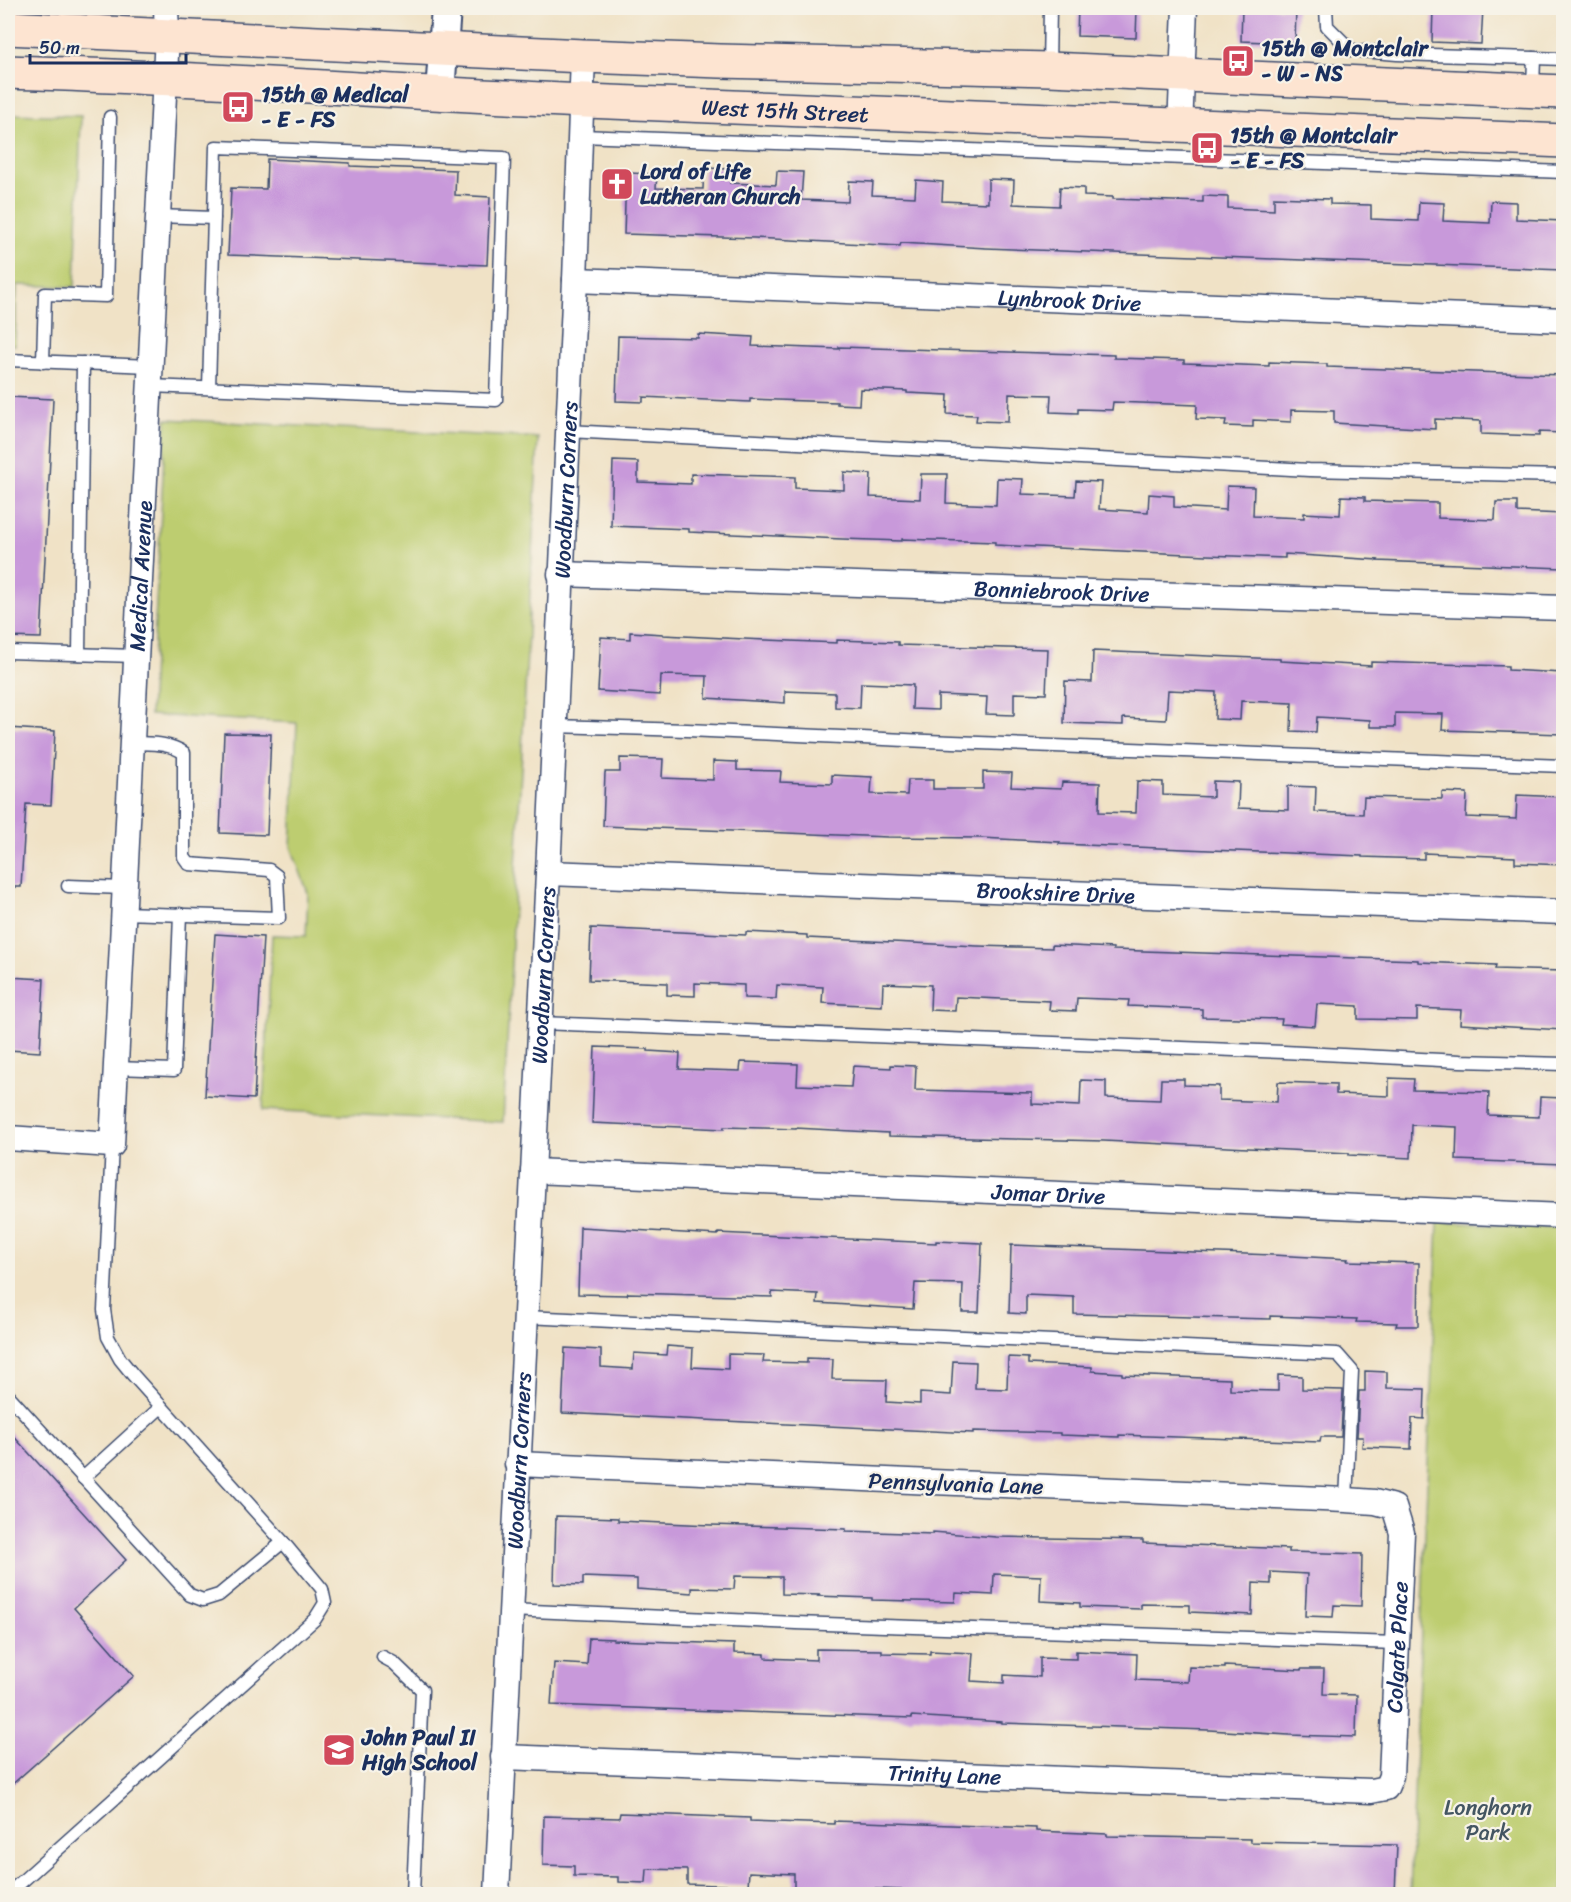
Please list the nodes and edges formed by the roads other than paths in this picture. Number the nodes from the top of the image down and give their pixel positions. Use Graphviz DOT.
graph roads {
  1 [pos="446,8"];
  2 [pos="1050,8"];
  3 [pos="1185,8"];
  4 [pos="1326,8"];
  5 [pos="166,21"];
  6 [pos="8,28"];
  7 [pos="444,48"];
  8 [pos="583,56"];
  9 [pos="1534,58"];
  10 [pos="1563,59"];
  11 [pos="1049,69"];
  12 [pos="8,72"];
  13 [pos="1183,74"];
  14 [pos="164,78"];
  15 [pos="1548,91"];
  16 [pos="440,93"];
  17 [pos="582,101"];
  18 [pos="110,117"];
  19 [pos="1180,128"];
  20 [pos="580,135"];
  21 [pos="1563,141"];
  22 [pos="1563,172"];
  23 [pos="157,216"];
  24 [pos="214,218"];
  25 [pos="575,280"];
  26 [pos="1563,320"];
  27 [pos="8,360"];
  28 [pos="43,362"];
  29 [pos="83,363"];
  30 [pos="150,376"];
  31 [pos="209,388"];
  32 [pos="568,431"];
  33 [pos="1563,476"];
  34 [pos="560,574"];
  35 [pos="1563,608"];
  36 [pos="8,651"];
  37 [pos="79,654"];
  38 [pos="135,656"];
  39 [pos="554,726"];
  40 [pos="131,743"];
  41 [pos="1563,766"];
  42 [pos="548,873"];
  43 [pos="68,886"];
  44 [pos="124,888"];
  45 [pos="1563,912"];
  46 [pos="123,913"];
  47 [pos="180,914"];
  48 [pos="540,1023"];
  49 [pos="1563,1064"];
  50 [pos="116,1068"];
  51 [pos="8,1138"];
  52 [pos="112,1145"];
  53 [pos="533,1171"];
  54 [pos="1563,1216"];
  55 [pos="525,1317"];
  56 [pos="8,1395"];
  57 [pos="161,1407"];
  58 [pos="517,1464"];
  59 [pos="83,1478"];
  60 [pos="1346,1500"];
  61 [pos="1394,1507"];
  62 [pos="283,1542"];
  63 [pos="510,1610"];
  64 [pos="1396,1643"];
  65 [pos="383,1657"];
  66 [pos="503,1756"];
  67 [pos="1386,1788"];
  68 [pos="8,1894"];
  69 [pos="413,1894"];
  70 [pos="497,1894"];
  1 -- 7 [label="street"];
  2 -- 11 [label="lane"];
  3 -- 13 [label="street"];
  4 -- 9 [label="lane"];
  5 -- 6 [label="main road, West 15th Street"];
  5 -- 7 [label="main road, West 15th Street"];
  5 -- 14 [label="street, Medical Avenue"];
  7 -- 8 [label="main road, West 15th Street"];
  7 -- 16 [label="street"];
  8 -- 11 [label="main road, West 15th Street"];
  8 -- 17 [label="street, Woodburn Corners"];
  9 -- 10 [label="lane"];
  9 -- 15 [label="lane"];
  11 -- 13 [label="main road, West 15th Street"];
  12 -- 14 [label="main road, West 15th Street"];
  13 -- 15 [label="main road, West 15th Street"];
  13 -- 19 [label="street"];
  14 -- 16 [label="main road, West 15th Street"];
  14 -- 23 [label="street, Medical Avenue"];
  16 -- 17 [label="main road, West 15th Street"];
  17 -- 19 [label="main road, West 15th Street"];
  17 -- 20 [label="street, Woodburn Corners"];
  18 -- 28 [label="lane"];
  19 -- 21 [label="main road, West 15th Street"];
  20 -- 22 [label="lane"];
  20 -- 25 [label="street, Woodburn Corners"];
  23 -- 24 [label="lane"];
  23 -- 30 [label="street, Medical Avenue"];
  24 -- 31 [label="lane"];
  24 -- 31 [label="lane"];
  25 -- 26 [label="street, Lynbrook Drive"];
  25 -- 32 [label="street, Woodburn Corners"];
  27 -- 28 [label="lane"];
  28 -- 29 [label="lane"];
  29 -- 30 [label="lane"];
  29 -- 37 [label="lane"];
  30 -- 31 [label="lane"];
  30 -- 38 [label="street, Medical Avenue"];
  32 -- 33 [label="lane"];
  32 -- 34 [label="street, Woodburn Corners"];
  34 -- 35 [label="street, Bonniebrook Drive"];
  34 -- 39 [label="street, Woodburn Corners"];
  36 -- 37 [label="lane"];
  37 -- 38 [label="lane"];
  38 -- 40 [label="street, Medical Avenue"];
  39 -- 41 [label="lane"];
  39 -- 42 [label="street, Woodburn Corners"];
  40 -- 44 [label="street, Medical Avenue"];
  40 -- 47 [label="lane"];
  42 -- 45 [label="street, Brookshire Drive"];
  42 -- 48 [label="street, Woodburn Corners"];
  43 -- 44 [label="lane"];
  44 -- 46 [label="street, Medical Avenue"];
  46 -- 47 [label="lane"];
  46 -- 50 [label="street, Medical Avenue"];
  47 -- 50 [label="lane"];
  48 -- 49 [label="lane"];
  48 -- 53 [label="street, Woodburn Corners"];
  50 -- 52 [label="street, Medical Avenue"];
  51 -- 52 [label="street"];
  52 -- 57 [label="lane"];
  53 -- 54 [label="street, Jomar Drive"];
  53 -- 55 [label="street, Woodburn Corners"];
  55 -- 58 [label="street, Woodburn Corners"];
  55 -- 60 [label="lane"];
  56 -- 59 [label="lane"];
  57 -- 59 [label="lane"];
  57 -- 62 [label="lane"];
  58 -- 60 [label="street, Pennsylvania Lane"];
  58 -- 63 [label="street, Woodburn Corners"];
  59 -- 62 [label="lane"];
  60 -- 61 [label="street, Pennsylvania Lane"];
  61 -- 64 [label="street, Colgate Place"];
  62 -- 68 [label="lane"];
  63 -- 64 [label="lane"];
  63 -- 66 [label="street, Woodburn Corners"];
  64 -- 67 [label="street, Colgate Place"];
  65 -- 69 [label="lane"];
  66 -- 67 [label="street, Trinity Lane"];
  66 -- 70 [label="street, Woodburn Corners"];
}
